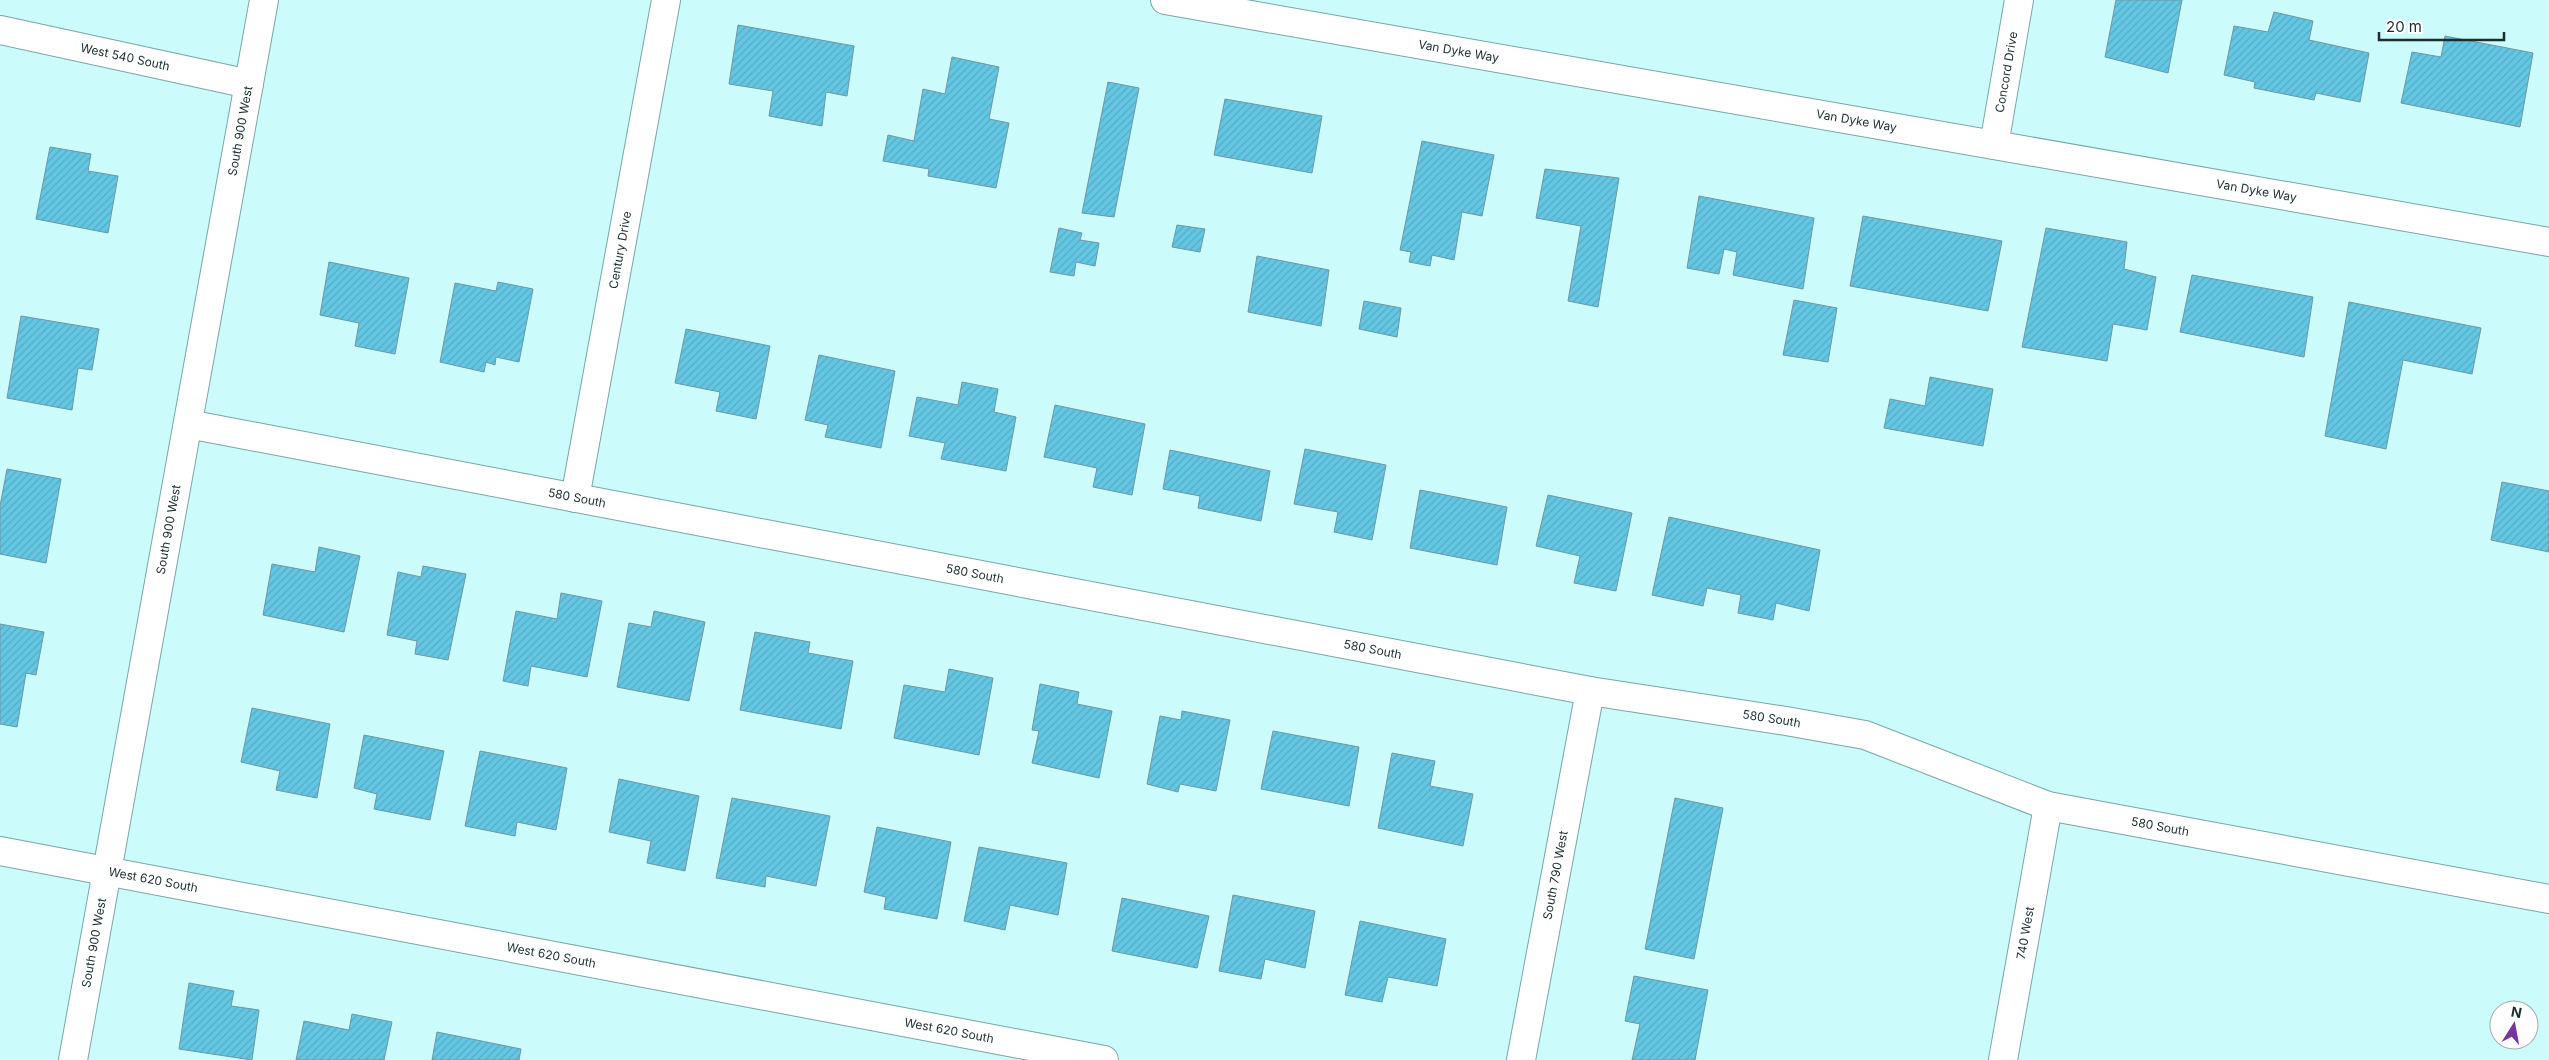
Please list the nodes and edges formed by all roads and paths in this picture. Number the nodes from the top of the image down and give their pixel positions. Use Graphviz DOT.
graph roads {
  1 [pos="264,0"];
  2 [pos="666,0"];
  3 [pos="1165,0"];
  4 [pos="2020,0"];
  5 [pos="0,30"];
  6 [pos="249,84"];
  7 [pos="1994,145"];
  8 [pos="2549,242"];
  9 [pos="188,424"];
  10 [pos="575,498"];
  11 [pos="1590,691"];
  12 [pos="2048,806"];
  13 [pos="0,851"];
  14 [pos="107,872"];
  15 [pos="2549,899"];
  16 [pos="73,1060"];
  17 [pos="1104,1060"];
  18 [pos="1521,1060"];
  19 [pos="2003,1060"];
  1 -- 6 [label="street, South 900 West"];
  2 -- 10 [label="street, Century Drive"];
  3 -- 7 [label="street, Van Dyke Way"];
  4 -- 7 [label="street, Concord Drive"];
  5 -- 6 [label="street, West 540 South"];
  6 -- 9 [label="street, South 900 West"];
  7 -- 8 [label="street, Van Dyke Way"];
  9 -- 10 [label="street, 580 South"];
  9 -- 14 [label="street, South 900 West"];
  10 -- 11 [label="street, 580 South"];
  11 -- 12 [label="street, 580 South"];
  11 -- 18 [label="street, South 790 West"];
  12 -- 15 [label="street, 580 South"];
  12 -- 19 [label="street, 740 West"];
  13 -- 14 [label="street, West 620 South"];
  14 -- 16 [label="street, South 900 West"];
  14 -- 17 [label="street, West 620 South"];
}
